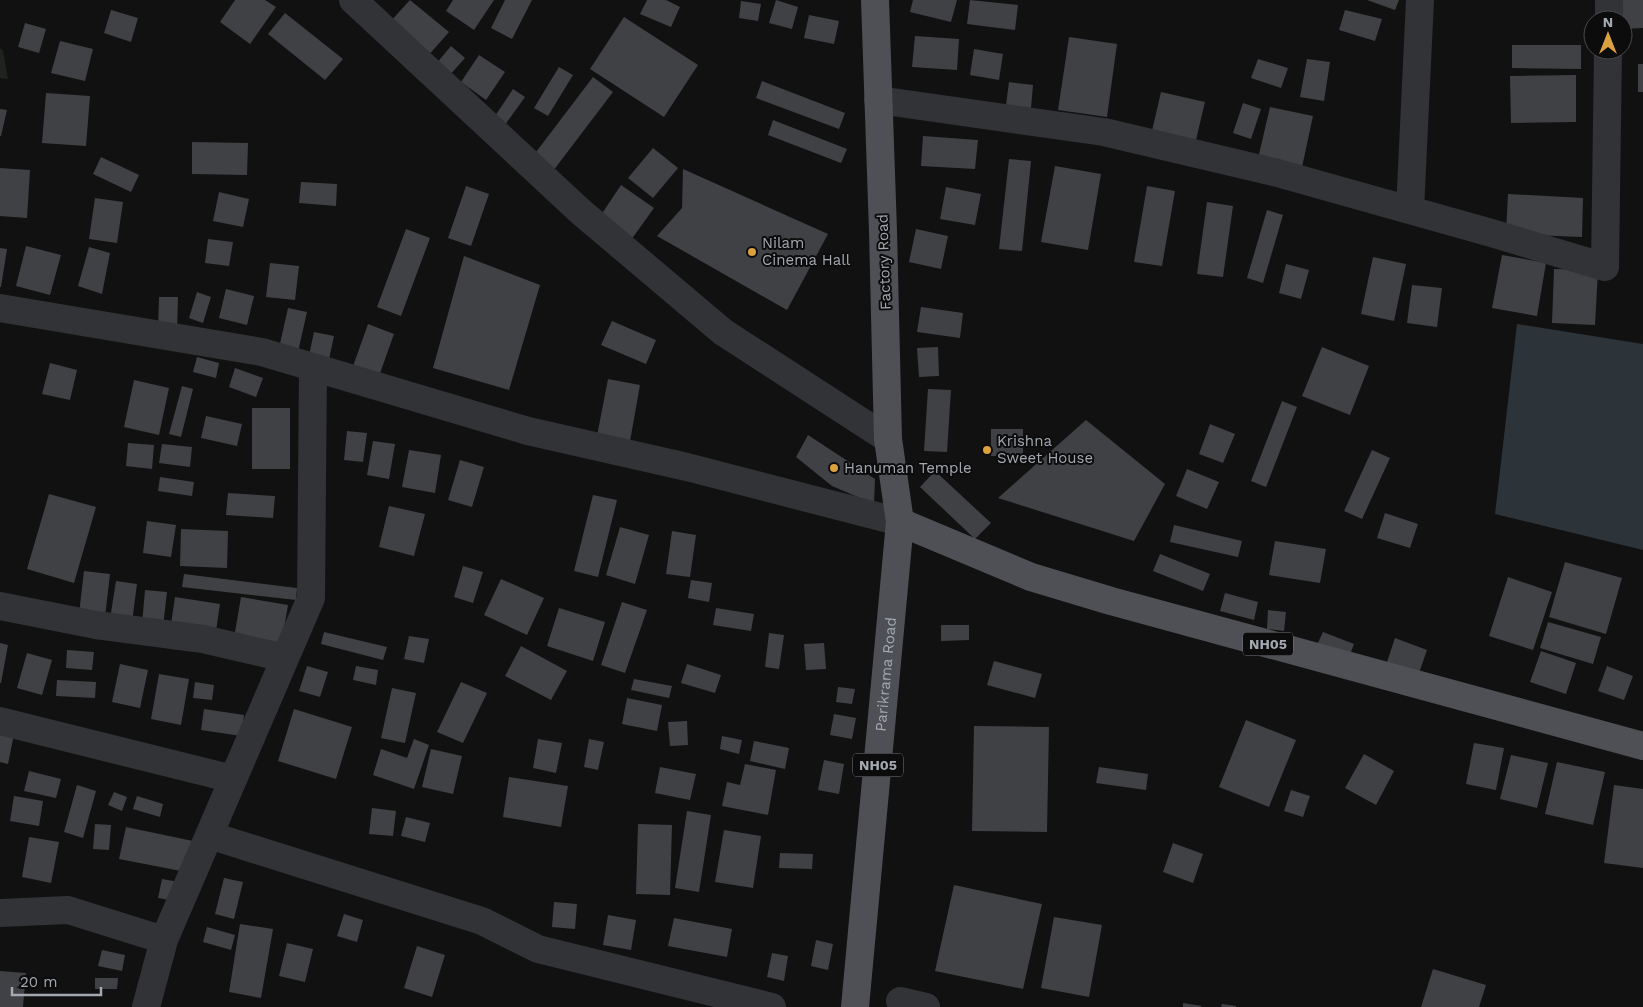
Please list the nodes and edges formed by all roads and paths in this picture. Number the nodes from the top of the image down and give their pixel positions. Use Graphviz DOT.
graph roads {
  1 [pos="354,0"];
  2 [pos="875,0"];
  3 [pos="1420,0"];
  4 [pos="1608,60"];
  5 [pos="878,100"];
  6 [pos="1410,210"];
  7 [pos="0,308"];
  8 [pos="313,368"];
  9 [pos="888,439"];
  10 [pos="900,522"];
  11 [pos="0,606"];
  12 [pos="286,658"];
  13 [pos="0,721"];
  14 [pos="1643,746"];
  15 [pos="233,778"];
  16 [pos="209,835"];
  17 [pos="0,912"];
  18 [pos="164,940"];
  19 [pos="146,1007"];
  20 [pos="772,1007"];
  21 [pos="855,1007"];
  1 -- 9 [label="street"];
  2 -- 5 [label="main road, Factory Road"];
  3 -- 6 [label="street"];
  4 -- 6 [label="street"];
  5 -- 6 [label="street"];
  5 -- 9 [label="main road, Factory Road"];
  7 -- 8 [label="street"];
  8 -- 10 [label="street"];
  8 -- 12 [label="street"];
  9 -- 10 [label="main road, Factory Road"];
  10 -- 14 [label="main road, NH05"];
  10 -- 21 [label="main road, Parikrama Road / NH05"];
  11 -- 12 [label="street"];
  12 -- 15 [label="street"];
  13 -- 15 [label="street"];
  15 -- 16 [label="street"];
  16 -- 18 [label="street"];
  16 -- 20 [label="street"];
  17 -- 18 [label="street"];
  18 -- 19 [label="street"];
}
